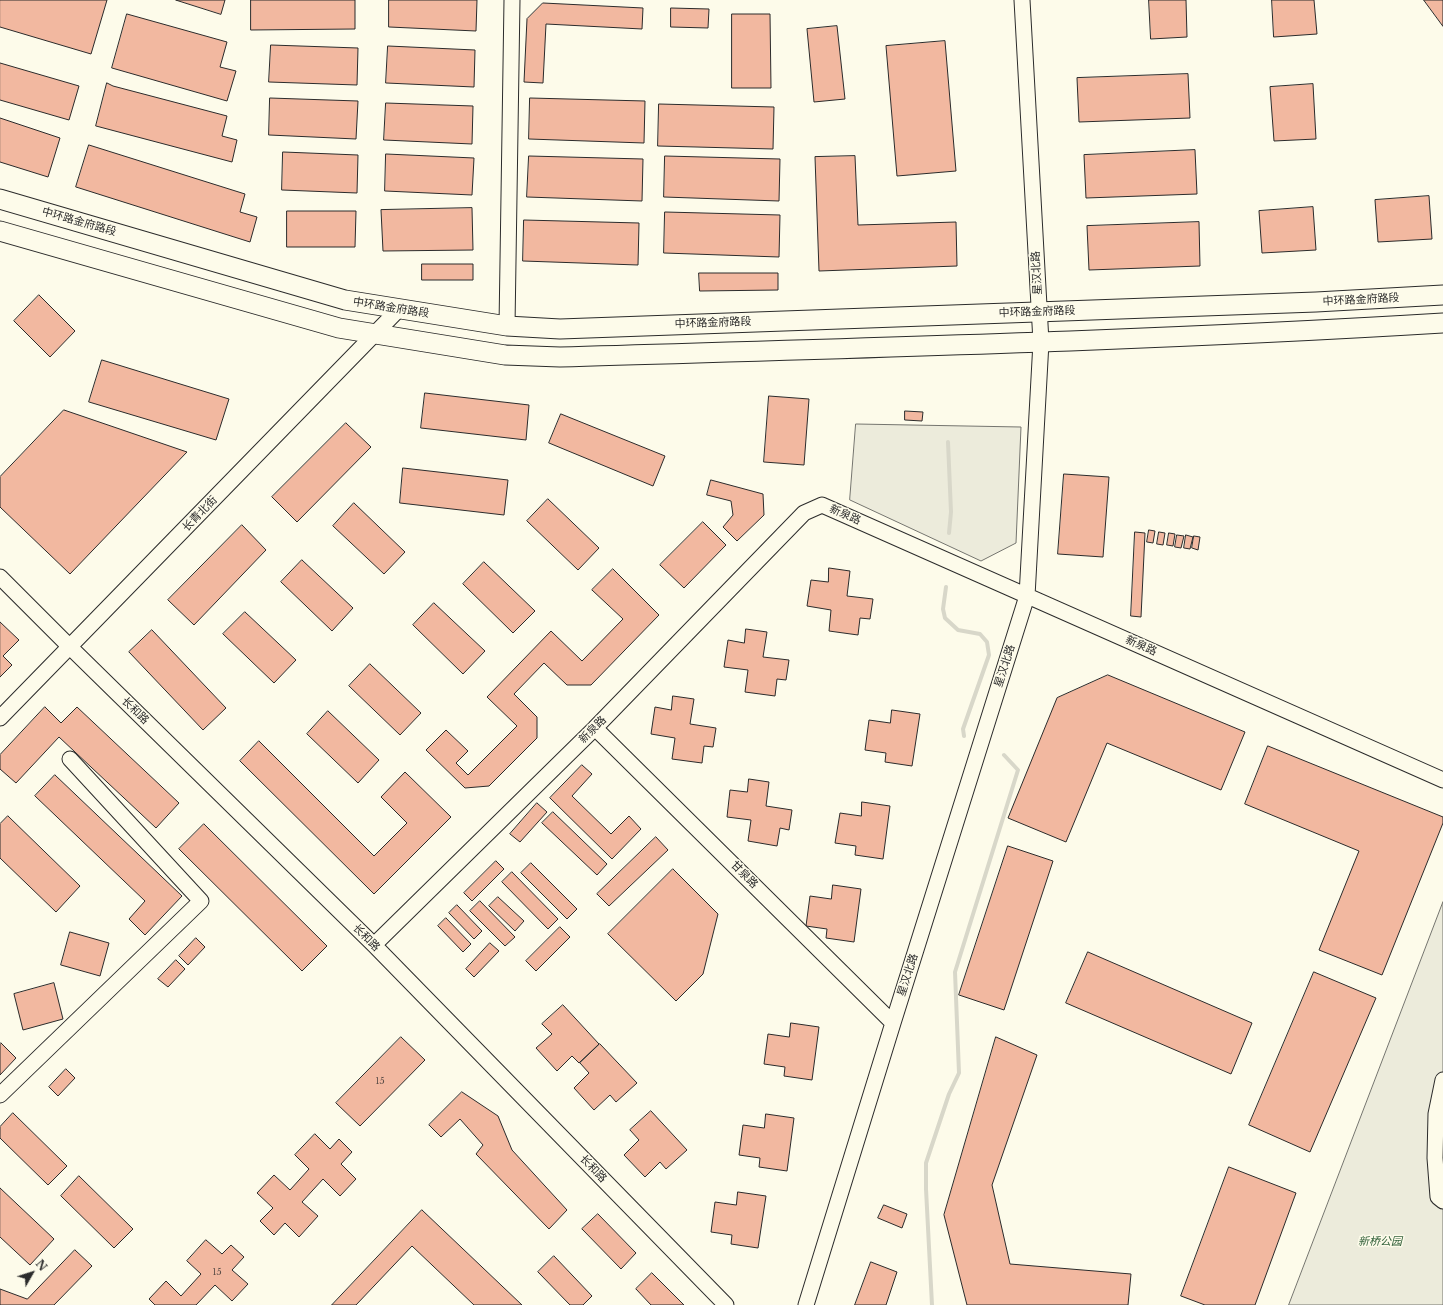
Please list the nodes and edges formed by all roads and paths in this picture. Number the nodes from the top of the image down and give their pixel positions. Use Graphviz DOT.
graph roads {
  1 [pos="512,0"];
  2 [pos="1022,0"];
  3 [pos="0,199"];
  4 [pos="0,231"];
  5 [pos="1443,295"];
  6 [pos="399,309"];
  7 [pos="1039,312"];
  8 [pos="1443,323"];
  9 [pos="507,326"];
  10 [pos="375,334"];
  11 [pos="1042,342"];
  12 [pos="0,577"];
  13 [pos="1027,596"];
  14 [pos="70,647"];
  15 [pos="0,718"];
  16 [pos="595,728"];
  17 [pos="70,759"];
  18 [pos="1443,780"];
  19 [pos="374,945"];
  20 [pos="892,1023"];
  21 [pos="1443,1080"];
  22 [pos="0,1095"];
  23 [pos="1443,1201"];
  24 [pos="726,1305"];
  25 [pos="806,1305"];
  1 -- 9 [label="street"];
  2 -- 7 [label="street, 星汉北路"];
  3 -- 6 [label="main road, 中环路金府路段"];
  4 -- 10 [label="main road"];
  5 -- 7 [label="main road, 中环路金府路段"];
  6 -- 9 [label="main road, 中环路金府路段"];
  6 -- 10 [label="street, 长青北街"];
  7 -- 9 [label="main road, 中环路金府路段"];
  7 -- 11 [label="street, 星汉北路"];
  8 -- 11 [label="main road"];
  10 -- 11 [label="main road"];
  10 -- 14 [label="street, 长青北街"];
  11 -- 13 [label="street, 星汉北路"];
  12 -- 14 [label="street, 长和路"];
  13 -- 16 [label="street, 新泉路"];
  13 -- 18 [label="street, 新泉路"];
  13 -- 20 [label="street, 星汉北路"];
  14 -- 15 [label="street, 长青北街"];
  14 -- 19 [label="street, 长和路"];
  16 -- 19 [label="street, 新泉路"];
  16 -- 20 [label="street, 甘泉路"];
  17 -- 22 [label="street"];
  19 -- 24 [label="street, 长和路"];
  20 -- 25 [label="street, 星汉北路"];
  21 -- 23 [label="street"];
}
